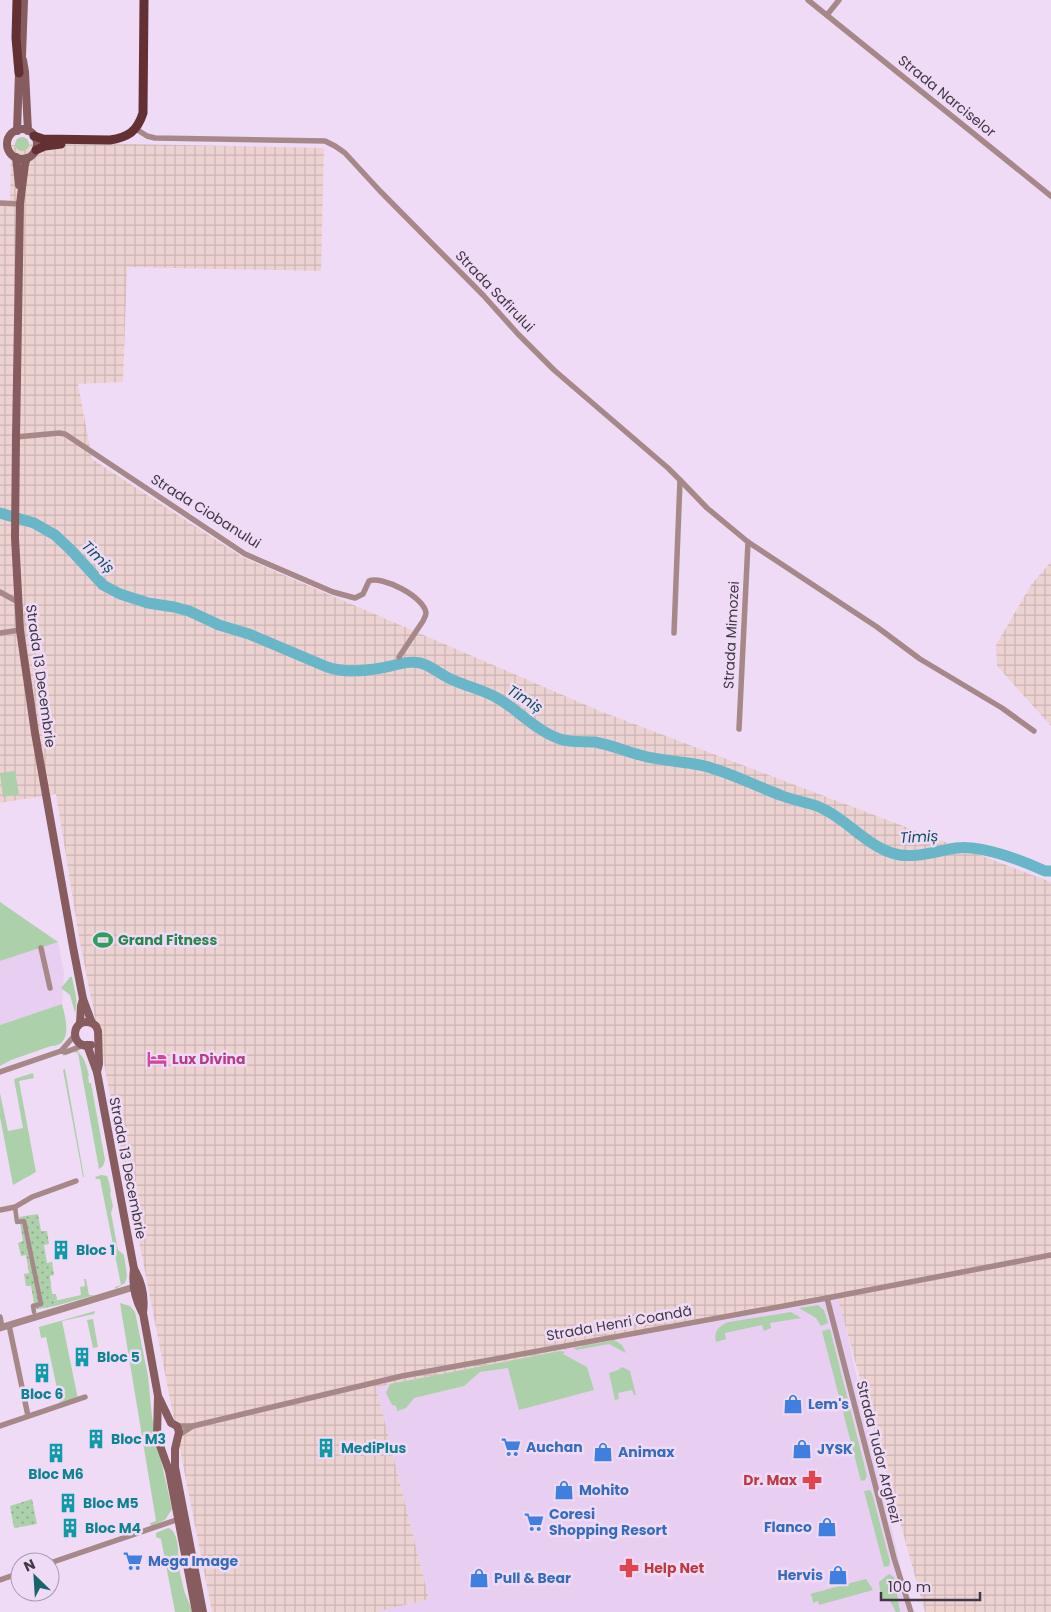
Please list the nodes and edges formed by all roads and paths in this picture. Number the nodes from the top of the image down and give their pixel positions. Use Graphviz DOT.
graph roads {
  1 [pos="17,0"];
  2 [pos="24,0"];
  3 [pos="144,0"];
  4 [pos="808,0"];
  5 [pos="839,0"];
  6 [pos="827,15"];
  7 [pos="22,56"];
  8 [pos="19,73"];
  9 [pos="136,129"];
  10 [pos="17,131"];
  11 [pos="31,133"];
  12 [pos="96,140"];
  13 [pos="36,150"];
  14 [pos="16,157"];
  15 [pos="26,158"];
  16 [pos="1051,196"];
  17 [pos="0,203"];
  18 [pos="20,204"];
  19 [pos="16,437"];
  20 [pos="680,480"];
  21 [pos="748,542"];
  22 [pos="0,592"];
  23 [pos="18,602"];
  24 [pos="20,630"];
  25 [pos="0,633"];
  26 [pos="674,633"];
  27 [pos="398,657"];
  28 [pos="739,729"];
  29 [pos="1034,731"];
  30 [pos="41,948"];
  31 [pos="50,988"];
  32 [pos="83,999"];
  33 [pos="80,1023"];
  34 [pos="92,1023"];
  35 [pos="75,1035"];
  36 [pos="98,1038"];
  37 [pos="85,1045"];
  38 [pos="61,1051"];
  39 [pos="0,1072"];
  40 [pos="97,1072"];
  41 [pos="76,1180"];
  42 [pos="15,1207"];
  43 [pos="0,1210"];
  44 [pos="1051,1255"];
  45 [pos="134,1269"];
  46 [pos="134,1287"];
  47 [pos="827,1298"];
  48 [pos="34,1312"];
  49 [pos="143,1313"];
  50 [pos="0,1317"];
  51 [pos="3,1327"];
  52 [pos="158,1396"];
  53 [pos="85,1398"];
  54 [pos="28,1416"];
  55 [pos="174,1424"];
  56 [pos="0,1426"];
  57 [pos="193,1426"];
  58 [pos="157,1430"];
  59 [pos="177,1438"];
  60 [pos="158,1440"];
  61 [pos="178,1519"];
  62 [pos="60,1560"];
  63 [pos="196,1612"];
  64 [pos="203,1612"];
  65 [pos="911,1612"];
  1 -- 8 [label="highway"];
  2 -- 7 [label="main road"];
  3 -- 9 [label="highway"];
  4 -- 6 [label="street, Strada Narciselor"];
  5 -- 6 [label="street"];
  6 -- 16 [label="street, Strada Narciselor"];
  7 -- 8 [label="main road"];
  7 -- 11 [label="main road"];
  8 -- 10 [label="main road"];
  9 -- 12 [label="highway"];
  9 -- 20 [label="street, Strada Safirului"];
  10 -- 11 [label="main road"];
  10 -- 14 [label="main road"];
  11 -- 12 [label="highway"];
  11 -- 13 [label="main road"];
  12 -- 13 [label="highway"];
  13 -- 15 [label="main road"];
  14 -- 15 [label="main road"];
  14 -- 18 [label="main road, Strada 13 Decembrie"];
  15 -- 18 [label="main road, Strada 13 Decembrie"];
  17 -- 18 [label="street"];
  18 -- 19 [label="main road, Strada 13 Decembrie"];
  19 -- 23 [label="main road, Strada 13 Decembrie"];
  19 -- 27 [label="street, Strada Ciobanului"];
  20 -- 21 [label="street, Strada Safirului"];
  20 -- 26 [label="street"];
  21 -- 28 [label="street, Strada Mimozei"];
  21 -- 29 [label="street, Strada Safirului"];
  22 -- 23 [label="street"];
  23 -- 24 [label="main road, Strada 13 Decembrie"];
  24 -- 25 [label="street"];
  24 -- 32 [label="main road, Strada 13 Decembrie"];
  30 -- 31 [label="street"];
  32 -- 33 [label="main road, Strada 13 Decembrie"];
  32 -- 34 [label="main road, Strada 13 Decembrie"];
  33 -- 34 [label="main road"];
  33 -- 35 [label="main road, Strada 13 Decembrie"];
  34 -- 36 [label="main road, Strada 13 Decembrie"];
  35 -- 37 [label="main road, Strada 13 Decembrie"];
  35 -- 38 [label="street"];
  36 -- 37 [label="main road"];
  36 -- 40 [label="main road, Strada 13 Decembrie"];
  37 -- 38 [label="street"];
  37 -- 40 [label="main road, Strada 13 Decembrie"];
  38 -- 39 [label="street"];
  40 -- 45 [label="main road, Strada 13 Decembrie"];
  41 -- 42 [label="street"];
  42 -- 43 [label="street"];
  42 -- 48 [label="street"];
  44 -- 47 [label="street, Strada Henri Coandă"];
  45 -- 46 [label="main road, Strada 13 Decembrie"];
  45 -- 49 [label="main road, Strada 13 Decembrie"];
  46 -- 49 [label="main road, Strada 13 Decembrie"];
  46 -- 51 [label="street"];
  47 -- 57 [label="street, Strada Henri Coandă"];
  47 -- 65 [label="street, Strada Tudor Arghezi"];
  49 -- 52 [label="main road, Strada 13 Decembrie"];
  50 -- 51 [label="street"];
  51 -- 54 [label="street"];
  52 -- 55 [label="main road, Strada 13 Decembrie"];
  52 -- 58 [label="main road, Strada 13 Decembrie"];
  53 -- 54 [label="street"];
  54 -- 56 [label="street"];
  55 -- 57 [label="street, Strada Henri Coandă"];
  55 -- 58 [label="main road"];
  55 -- 59 [label="main road, Strada 13 Decembrie"];
  57 -- 59 [label="street, Strada Henri Coandă"];
  58 -- 60 [label="main road, Strada 13 Decembrie"];
  59 -- 60 [label="main road"];
  59 -- 64 [label="main road, Strada 13 Decembrie"];
  60 -- 61 [label="main road, Strada 13 Decembrie"];
  61 -- 62 [label="street"];
  61 -- 63 [label="main road, Strada 13 Decembrie"];
}
